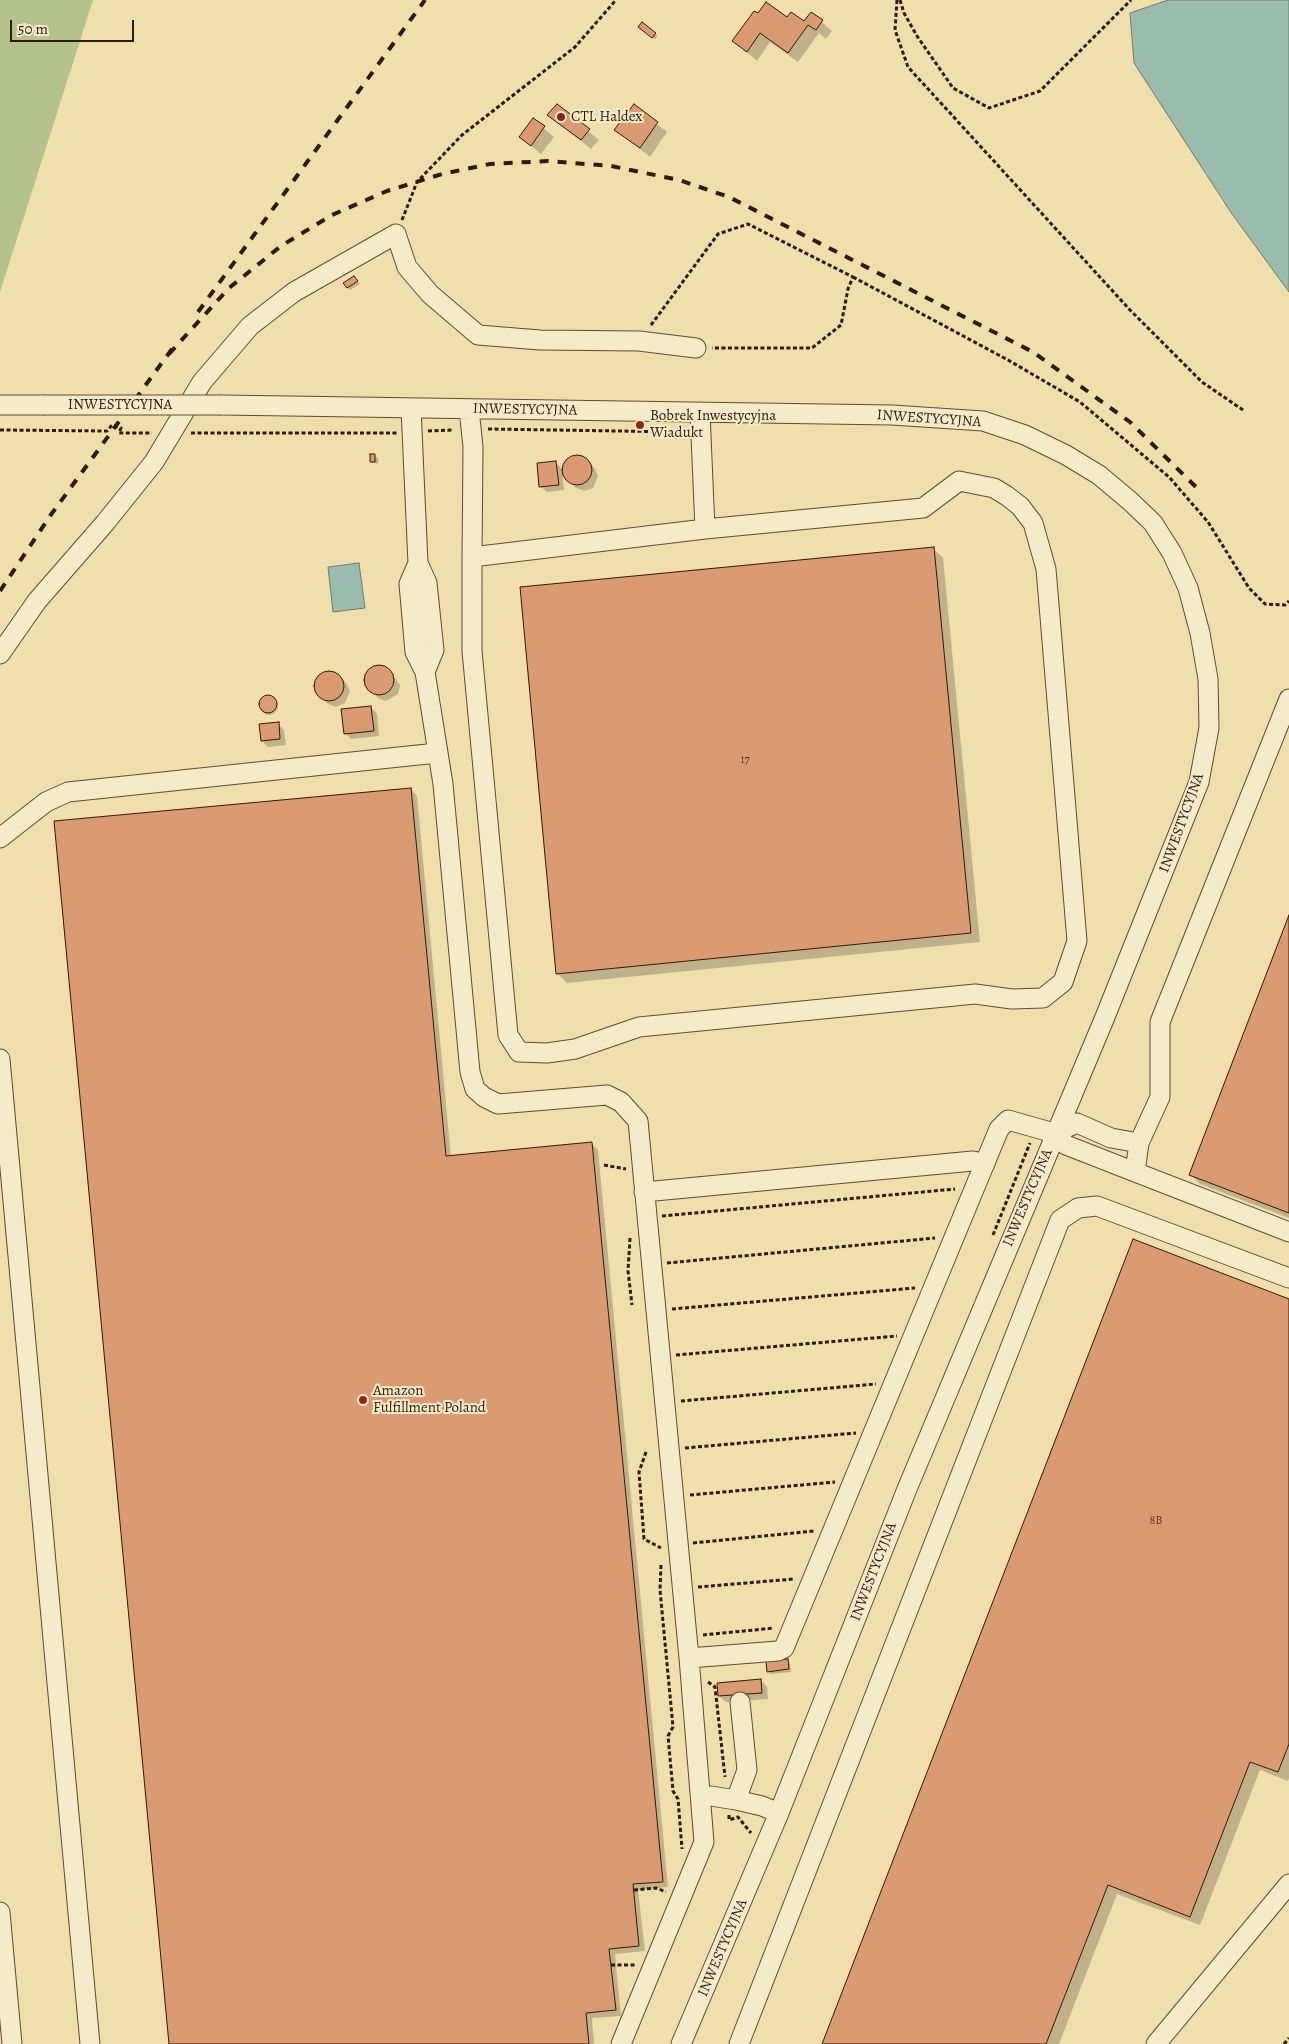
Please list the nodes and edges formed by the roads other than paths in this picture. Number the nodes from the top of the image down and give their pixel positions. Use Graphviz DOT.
graph roads {
  1 [pos="696,348"];
  2 [pos="0,405"];
  3 [pos="410,408"];
  4 [pos="469,409"];
  5 [pos="700,412"];
  6 [pos="705,529"];
  7 [pos="472,557"];
  8 [pos="0,654"];
  9 [pos="1289,699"];
  10 [pos="437,753"];
  11 [pos="0,838"];
  12 [pos="0,1059"];
  13 [pos="1054,1133"];
  14 [pos="1139,1143"];
  15 [pos="985,1164"];
  16 [pos="1135,1172"];
  17 [pos="644,1192"];
  18 [pos="1289,1232"];
  19 [pos="1289,1278"];
  20 [pos="688,1658"];
  21 [pos="740,1702"];
  22 [pos="701,1798"];
  23 [pos="737,1809"];
  24 [pos="771,1810"];
  25 [pos="1289,1884"];
  26 [pos="0,1912"];
  27 [pos="12,2044"];
  28 [pos="90,2044"];
  29 [pos="621,2044"];
  30 [pos="681,2044"];
  31 [pos="739,2044"];
  32 [pos="1156,2044"];
  1 -- 8 [label="street"];
  2 -- 3 [label="street, INWESTYCYJNA, bridge"];
  3 -- 4 [label="street, INWESTYCYJNA"];
  3 -- 10 [label="street"];
  4 -- 5 [label="street, INWESTYCYJNA"];
  4 -- 7 [label="street"];
  5 -- 6 [label="street"];
  5 -- 13 [label="street, INWESTYCYJNA"];
  6 -- 7 [label="street"];
  6 -- 7 [label="street"];
  9 -- 14 [label="street"];
  10 -- 11 [label="street"];
  10 -- 17 [label="street"];
  12 -- 28 [label="street"];
  13 -- 14 [label="street"];
  13 -- 15 [label="street"];
  13 -- 16 [label="street"];
  13 -- 24 [label="street, INWESTYCYJNA"];
  14 -- 16 [label="street"];
  15 -- 17 [label="street"];
  15 -- 20 [label="street"];
  16 -- 18 [label="street"];
  17 -- 20 [label="street"];
  19 -- 31 [label="street"];
  20 -- 22 [label="street"];
  21 -- 23 [label="street"];
  22 -- 23 [label="street"];
  22 -- 29 [label="street"];
  23 -- 24 [label="street"];
  24 -- 30 [label="street, INWESTYCYJNA"];
  25 -- 32 [label="street"];
  26 -- 27 [label="street"];
}
